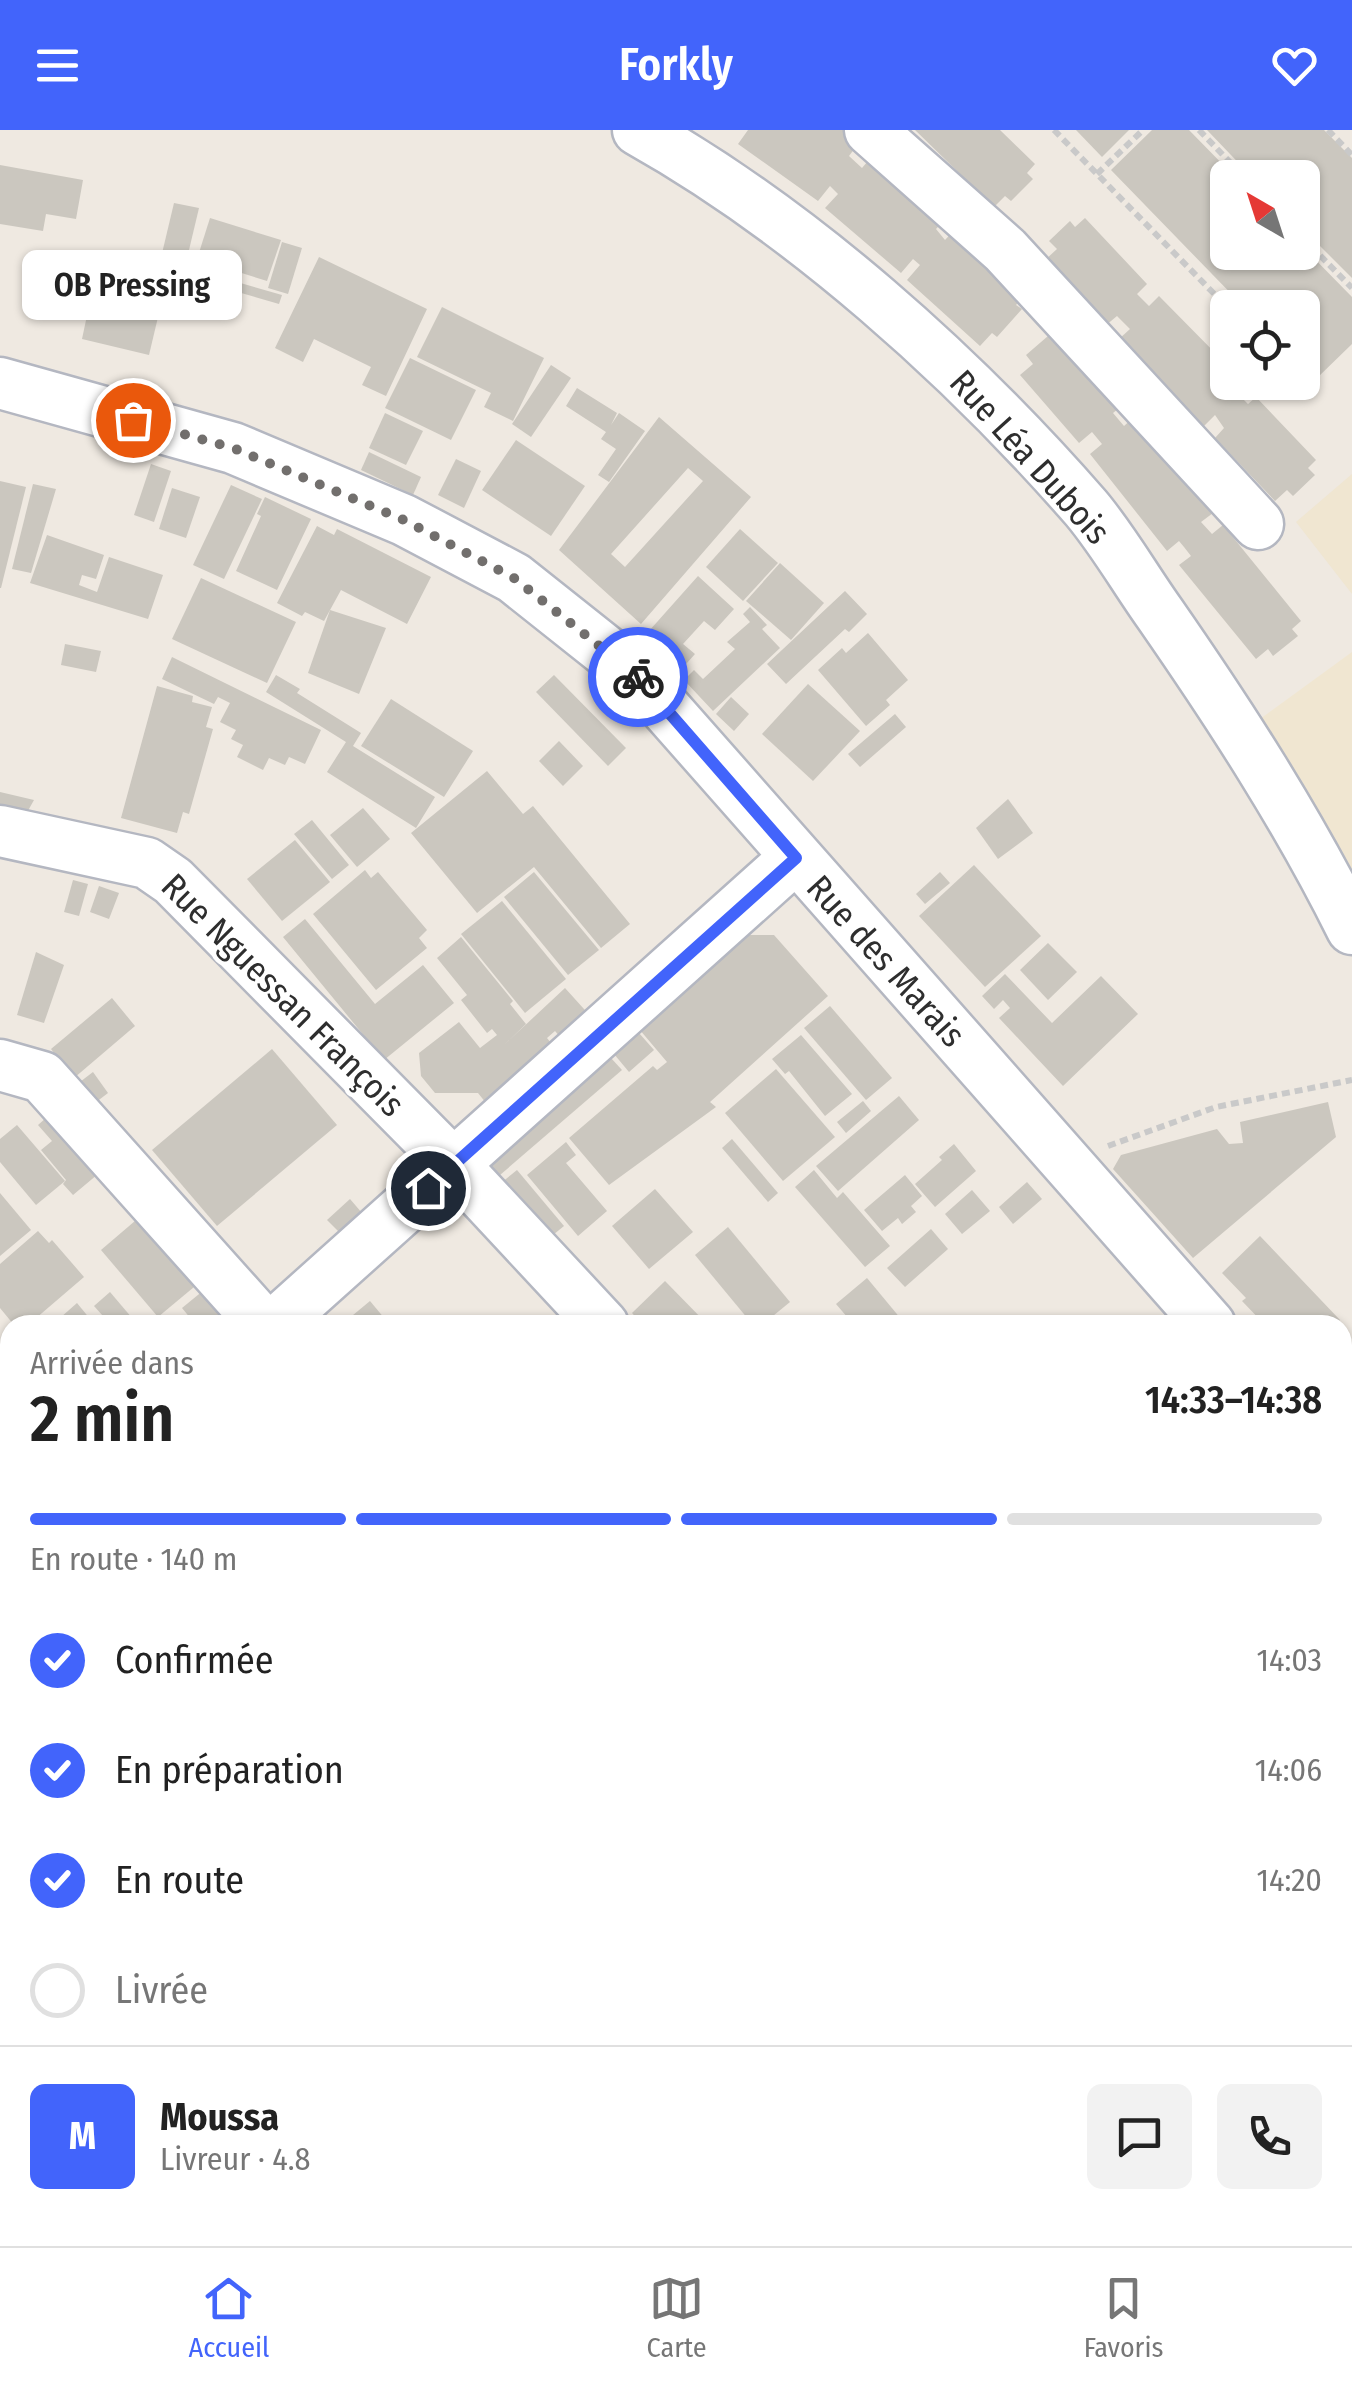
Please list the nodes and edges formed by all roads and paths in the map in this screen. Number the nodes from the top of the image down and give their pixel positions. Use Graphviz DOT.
graph roads {
  1 [pos="638,130"];
  2 [pos="870,130"];
  3 [pos="1054,130"];
  4 [pos="1143,130"];
  5 [pos="1199,130"];
  6 [pos="1328,130"];
  7 [pos="1352,154"];
  8 [pos="1228,160"];
  9 [pos="1097,174"];
  10 [pos="1320,255"];
  11 [pos="1352,288"];
  12 [pos="1210,290"];
  13 [pos="0,383"];
  14 [pos="1258,524"];
  15 [pos="0,831"];
  16 [pos="796,858"];
  17 [pos="1352,929"];
  18 [pos="0,1065"];
  19 [pos="1352,1080"];
  20 [pos="1067,1164"];
  21 [pos="454,1165"];
  22 [pos="255,1315"];
  23 [pos="285,1315"];
  24 [pos="594,1315"];
  25 [pos="1201,1315"];
  1 -- 17 [label="street, Rue Léa Dubois"];
  2 -- 14 [label="street"];
  3 -- 9 [label="path"];
  4 -- 9 [label="path"];
  5 -- 8 [label="path"];
  6 -- 7 [label="path"];
  9 -- 12 [label="path"];
  10 -- 11 [label="path"];
  13 -- 16 [label="street, Rue des Marais"];
  15 -- 21 [label="street, Rue Nguessan François"];
  16 -- 20 [label="street, Rue des Marais"];
  16 -- 21 [label="street"];
  18 -- 22 [label="street"];
  19 -- 20 [label="path"];
  20 -- 25 [label="street, Rue des Marais"];
  21 -- 23 [label="street"];
  21 -- 24 [label="street, Rue Nguessan François"];
}
